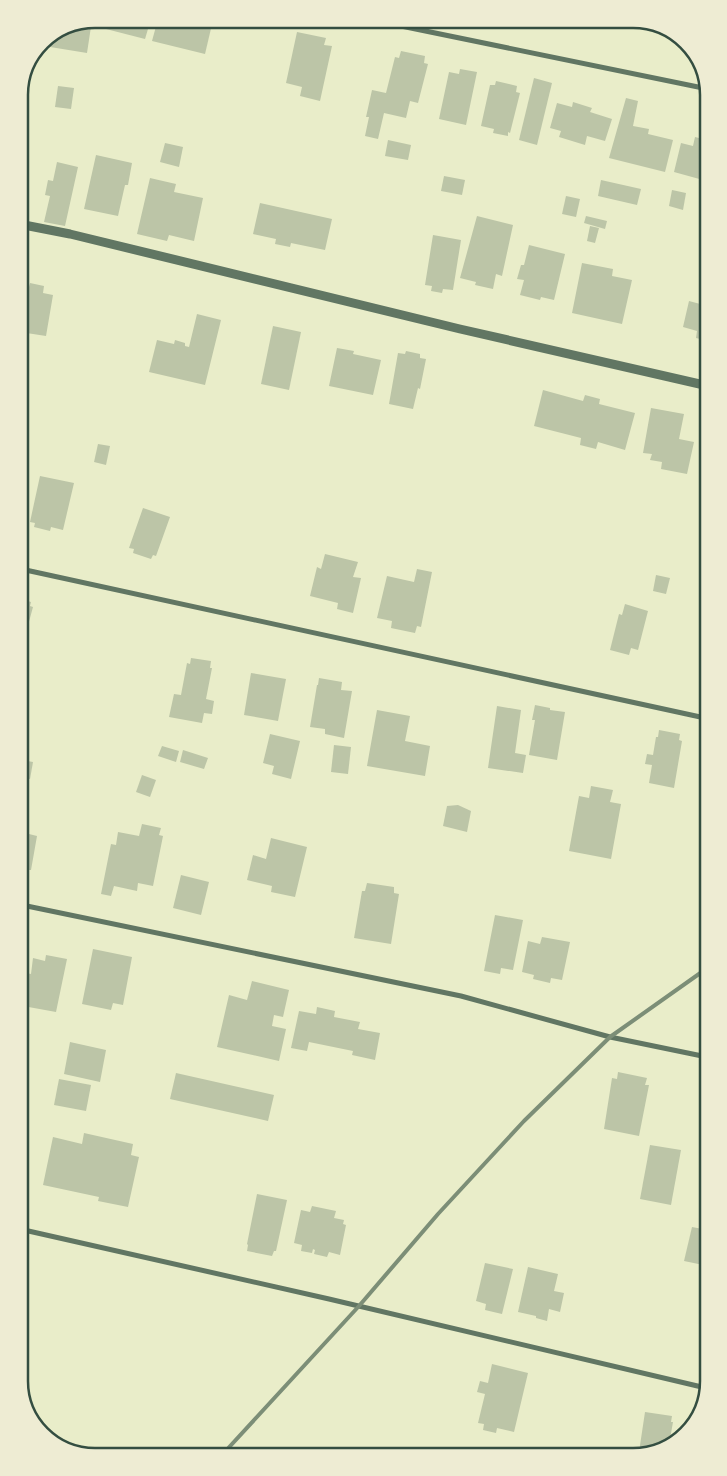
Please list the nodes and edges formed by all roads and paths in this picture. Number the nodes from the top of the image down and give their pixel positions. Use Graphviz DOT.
graph roads {
  1 [pos="411,28"];
  2 [pos="699,87"];
  3 [pos="28,226"];
  4 [pos="700,384"];
  5 [pos="28,571"];
  6 [pos="700,717"];
  7 [pos="28,906"];
  8 [pos="700,1056"];
  9 [pos="28,1231"];
  10 [pos="699,1386"];
  1 -- 2 [label="street"];
  3 -- 4 [label="street"];
  5 -- 6 [label="street"];
  7 -- 8 [label="street"];
  9 -- 10 [label="street"];
}
